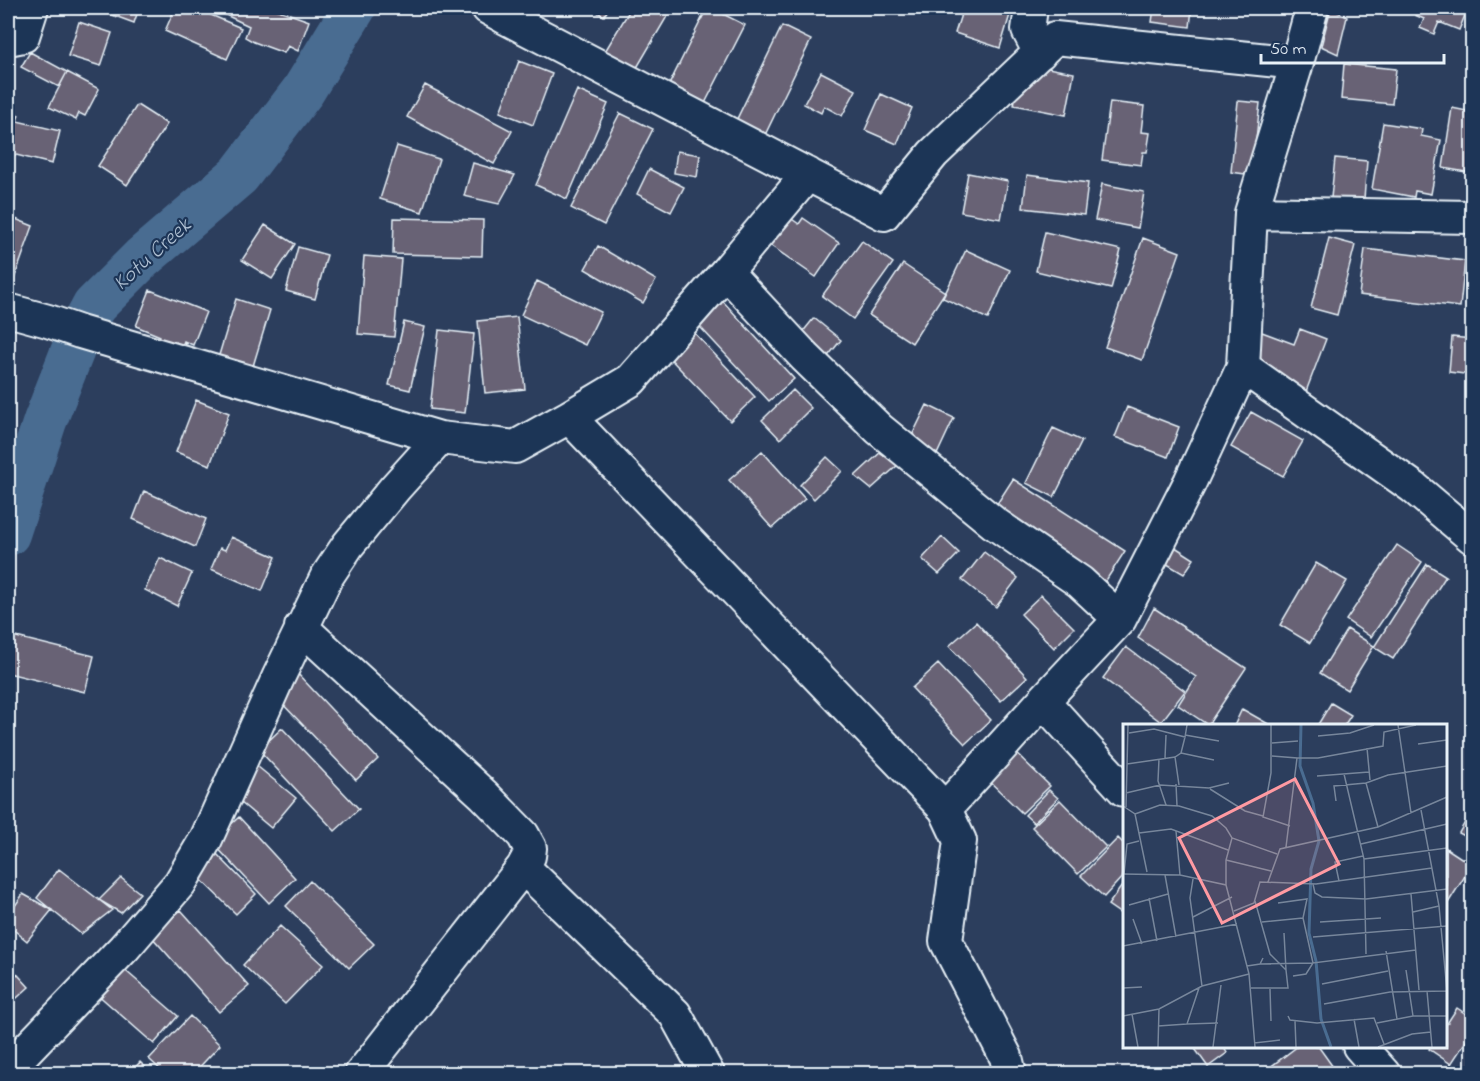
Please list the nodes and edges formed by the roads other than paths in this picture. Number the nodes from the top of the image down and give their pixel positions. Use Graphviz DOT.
graph roads {
  1 [pos="32,8"];
  2 [pos="488,8"];
  3 [pos="1031,8"];
  4 [pos="1312,8"];
  5 [pos="8,39"];
  6 [pos="1040,52"];
  7 [pos="1297,63"];
  8 [pos="808,174"];
  9 [pos="1251,213"];
  10 [pos="1473,217"];
  11 [pos="726,272"];
  12 [pos="8,310"];
  13 [pos="1243,367"];
  14 [pos="569,417"];
  15 [pos="440,438"];
  16 [pos="1473,537"];
  17 [pos="1120,619"];
  18 [pos="301,627"];
  19 [pos="1042,701"];
  20 [pos="1123,788"];
  21 [pos="945,809"];
  22 [pos="523,867"];
  23 [pos="1360,1048"];
  24 [pos="8,1069"];
  25 [pos="361,1074"];
  26 [pos="708,1074"];
  27 [pos="1010,1074"];
  28 [pos="1384,1074"];
  1 -- 5 [label="street"];
  2 -- 8 [label="street"];
  3 -- 6 [label="street"];
  4 -- 7 [label="street"];
  6 -- 7 [label="street"];
  6 -- 8 [label="street"];
  7 -- 9 [label="street"];
  8 -- 11 [label="street"];
  9 -- 10 [label="street"];
  9 -- 13 [label="street"];
  11 -- 14 [label="street"];
  11 -- 17 [label="street"];
  12 -- 15 [label="street"];
  13 -- 16 [label="street"];
  13 -- 17 [label="street"];
  14 -- 15 [label="street"];
  14 -- 21 [label="street"];
  15 -- 18 [label="street"];
  17 -- 19 [label="street"];
  18 -- 22 [label="street"];
  18 -- 24 [label="street"];
  19 -- 20 [label="street"];
  19 -- 21 [label="street"];
  21 -- 27 [label="street"];
  22 -- 25 [label="street"];
  22 -- 26 [label="street"];
  23 -- 28 [label="street"];
}
